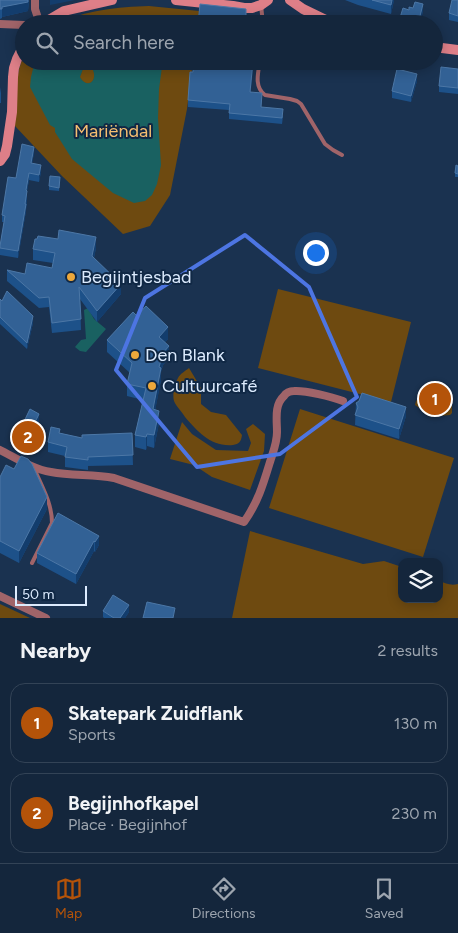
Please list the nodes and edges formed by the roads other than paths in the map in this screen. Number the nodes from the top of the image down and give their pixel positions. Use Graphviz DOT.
graph roads {
  1 [pos="35,0"];
  2 [pos="112,0"];
  3 [pos="176,0"];
  4 [pos="248,0"];
  5 [pos="290,0"];
  6 [pos="264,3"];
  7 [pos="233,6"];
  8 [pos="37,15"];
  9 [pos="57,15"];
  10 [pos="315,15"];
  11 [pos="0,24"];
  12 [pos="15,25"];
  13 [pos="443,48"];
  14 [pos="458,50"];
  15 [pos="15,65"];
  16 [pos="259,70"];
  17 [pos="342,155"];
  18 [pos="0,161"];
  19 [pos="343,401"];
  20 [pos="0,450"];
  21 [pos="34,467"];
  22 [pos="32,563"];
  23 [pos="0,596"];
  24 [pos="46,618"];
  1 -- 8 [label="street"];
  2 -- 9 [label="main road"];
  3 -- 7 [label="main road"];
  4 -- 7 [label="main road"];
  5 -- 10 [label="main road"];
  6 -- 7 [label="main road"];
  11 -- 12 [label="street"];
  13 -- 14 [label="main road"];
  15 -- 18 [label="main road"];
  16 -- 17 [label="lane"];
  19 -- 21 [label="street"];
  20 -- 21 [label="street"];
  21 -- 22 [label="lane"];
  23 -- 24 [label="street"];
}
